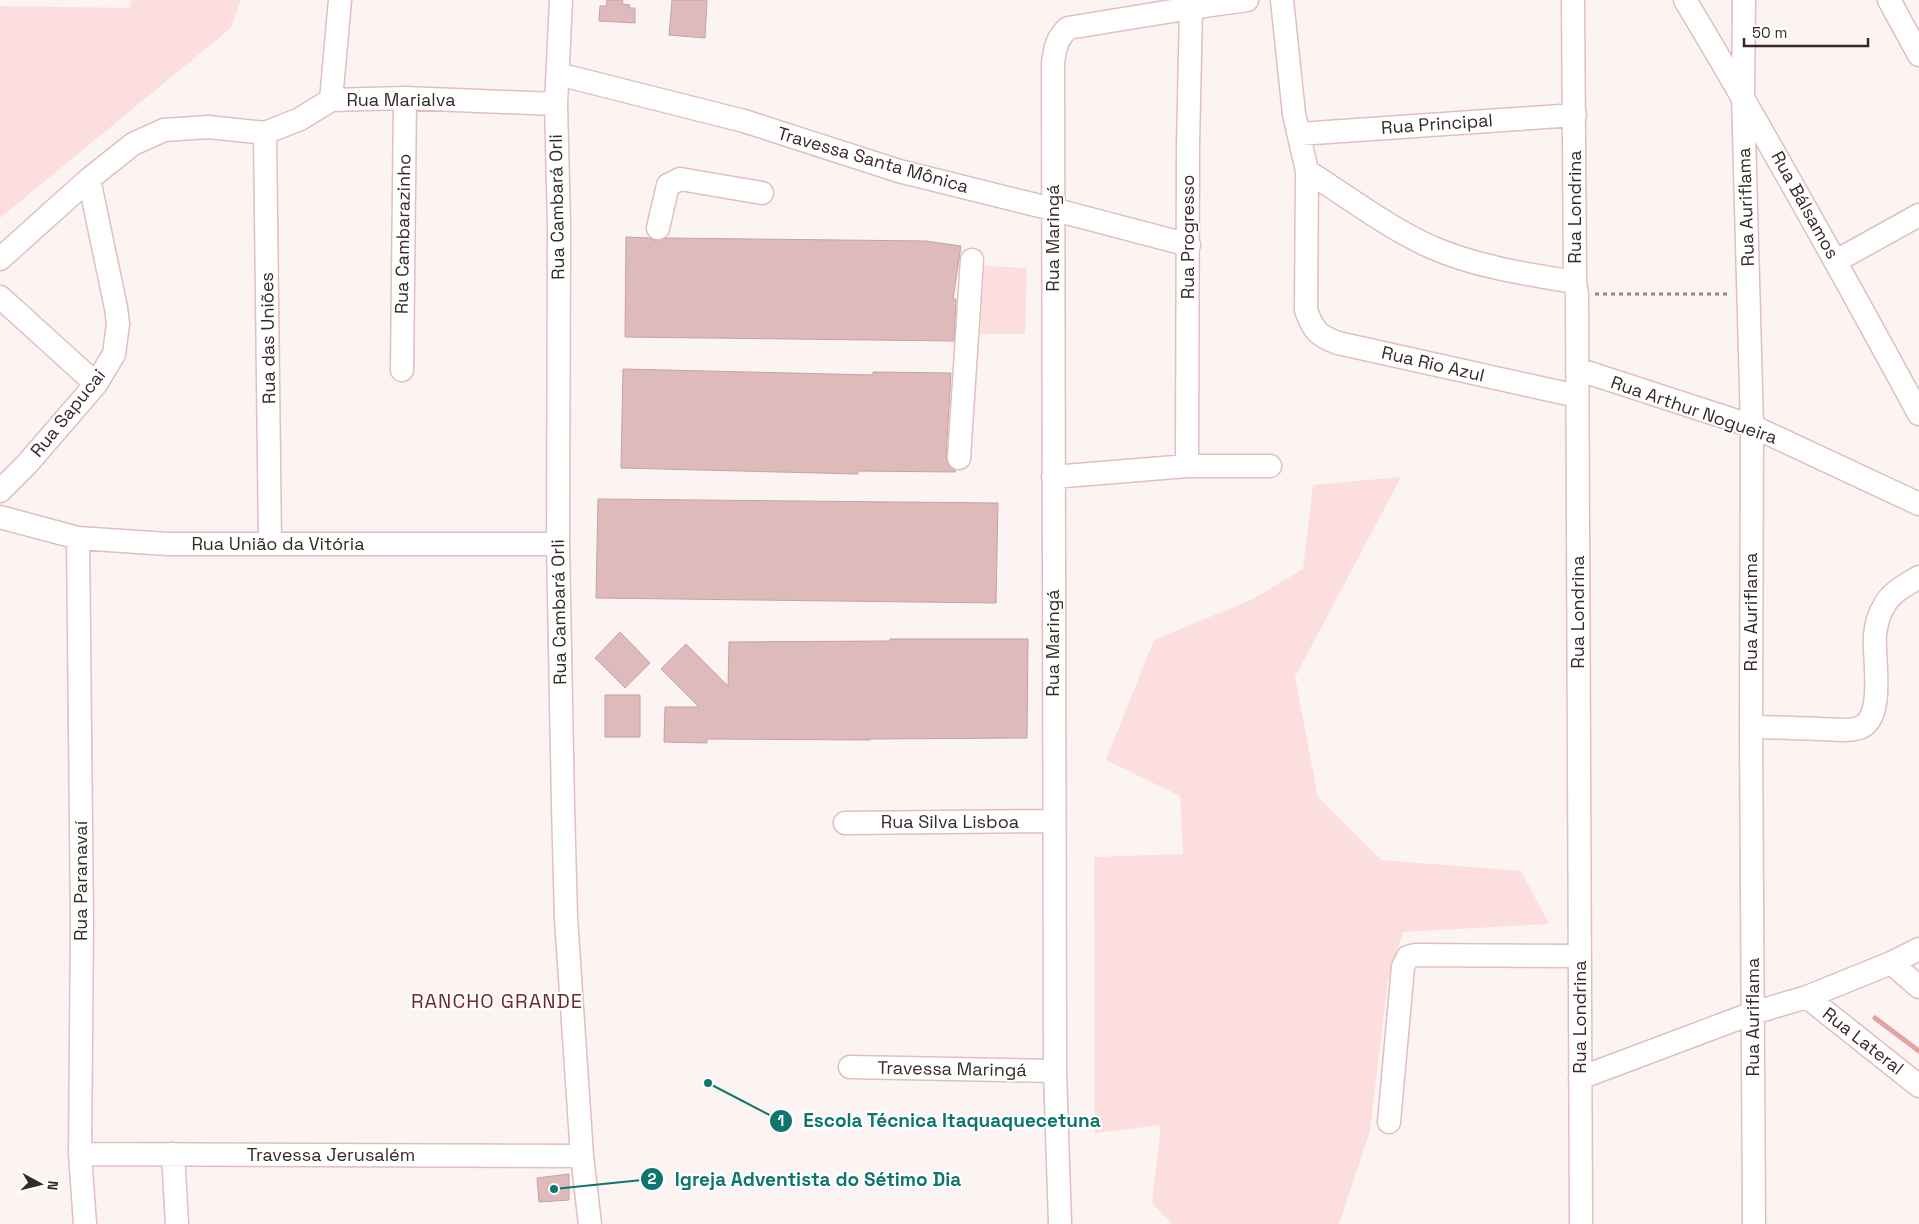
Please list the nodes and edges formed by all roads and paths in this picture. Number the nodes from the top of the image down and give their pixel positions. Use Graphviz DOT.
graph roads {
  1 [pos="340,0"];
  2 [pos="561,0"];
  3 [pos="1246,0"];
  4 [pos="1282,0"];
  5 [pos="1573,0"];
  6 [pos="1685,0"];
  7 [pos="1744,0"];
  8 [pos="1889,0"];
  9 [pos="1190,8"];
  10 [pos="1919,55"];
  11 [pos="558,74"];
  12 [pos="1743,96"];
  13 [pos="405,98"];
  14 [pos="331,100"];
  15 [pos="556,104"];
  16 [pos="1575,115"];
  17 [pos="265,133"];
  18 [pos="1298,134"];
  19 [pos="1307,171"];
  20 [pos="89,179"];
  21 [pos="762,193"];
  22 [pos="1052,209"];
  23 [pos="1919,215"];
  24 [pos="658,228"];
  25 [pos="1189,245"];
  26 [pos="0,259"];
  27 [pos="972,260"];
  28 [pos="1836,260"];
  29 [pos="1576,288"];
  30 [pos="1749,294"];
  31 [pos="0,298"];
  32 [pos="1577,369"];
  33 [pos="402,370"];
  34 [pos="96,384"];
  35 [pos="1577,396"];
  36 [pos="1919,414"];
  37 [pos="1752,426"];
  38 [pos="959,458"];
  39 [pos="1187,466"];
  40 [pos="1270,466"];
  41 [pos="1053,477"];
  42 [pos="0,491"];
  43 [pos="1919,504"];
  44 [pos="0,517"];
  45 [pos="78,538"];
  46 [pos="270,544"];
  47 [pos="558,544"];
  48 [pos="1919,577"];
  49 [pos="1751,727"];
  50 [pos="1054,821"];
  51 [pos="845,823"];
  52 [pos="1919,950"];
  53 [pos="1579,956"];
  54 [pos="1891,963"];
  55 [pos="1919,987"];
  56 [pos="1807,997"];
  57 [pos="1753,1013"];
  58 [pos="850,1067"];
  59 [pos="1055,1071"];
  60 [pos="1580,1078"];
  61 [pos="1919,1086"];
  62 [pos="1389,1122"];
  63 [pos="80,1154"];
  64 [pos="173,1154"];
  65 [pos="582,1156"];
  66 [pos="84,1224"];
  67 [pos="177,1224"];
  68 [pos="590,1224"];
  69 [pos="1060,1224"];
  70 [pos="1581,1224"];
  71 [pos="1754,1224"];
  1 -- 14 [label="street"];
  2 -- 11 [label="street, Rua Cambará Orli"];
  3 -- 9 [label="street"];
  4 -- 18 [label="street"];
  5 -- 16 [label="street, Rua Londrina"];
  6 -- 12 [label="street, Rua Bálsamos"];
  7 -- 12 [label="street, Rua Auriflama"];
  8 -- 10 [label="street"];
  9 -- 22 [label="street, Rua Maringá"];
  9 -- 25 [label="street, Rua Progresso"];
  11 -- 15 [label="street, Rua Cambará Orli"];
  11 -- 22 [label="street, Travessa Santa Mônica"];
  12 -- 28 [label="street, Rua Bálsamos"];
  12 -- 30 [label="street, Rua Auriflama"];
  13 -- 14 [label="street, Rua Marialva"];
  13 -- 15 [label="street, Rua Marialva"];
  13 -- 33 [label="street, Rua Cambarazinho"];
  14 -- 17 [label="street, Rua Marialva"];
  15 -- 47 [label="street, Rua Cambará Orli"];
  16 -- 18 [label="street, Rua Principal"];
  16 -- 29 [label="street, Rua Londrina"];
  17 -- 20 [label="street, Rua Marialva"];
  17 -- 46 [label="street, Rua das Uniões"];
  18 -- 19 [label="street"];
  19 -- 29 [label="street"];
  19 -- 35 [label="street, Rua Rio Azul"];
  20 -- 26 [label="street, Rua Marialva"];
  20 -- 34 [label="street, Rua Sapucai"];
  21 -- 24 [label="street"];
  22 -- 25 [label="street, Travessa Santa Mônica"];
  22 -- 41 [label="street, Rua Maringá"];
  23 -- 28 [label="street"];
  25 -- 39 [label="street, Rua Progresso"];
  27 -- 38 [label="street"];
  28 -- 36 [label="street, Rua Bálsamos"];
  29 -- 30 [label="path"];
  29 -- 32 [label="street, Rua Londrina"];
  30 -- 37 [label="street, Rua Auriflama"];
  31 -- 34 [label="street"];
  32 -- 35 [label="street, Rua Londrina"];
  32 -- 37 [label="street, Rua Arthur Nogueira"];
  34 -- 42 [label="street, Rua Sapucai"];
  35 -- 53 [label="street, Rua Londrina"];
  37 -- 43 [label="street, Rua Arthur Nogueira"];
  37 -- 49 [label="street, Rua Auriflama"];
  39 -- 40 [label="street"];
  39 -- 41 [label="street"];
  41 -- 50 [label="street, Rua Maringá"];
  44 -- 45 [label="street, Rua União da Vitória"];
  45 -- 46 [label="street, Rua União da Vitória"];
  45 -- 63 [label="street, Rua Paranavaí"];
  46 -- 47 [label="street, Rua União da Vitória"];
  47 -- 65 [label="street, Rua Cambará Orli"];
  48 -- 49 [label="street"];
  49 -- 57 [label="street, Rua Auriflama"];
  50 -- 51 [label="street, Rua Silva Lisboa"];
  50 -- 59 [label="street, Rua Maringá"];
  52 -- 54 [label="street"];
  53 -- 60 [label="street, Rua Londrina"];
  53 -- 62 [label="street"];
  54 -- 55 [label="street"];
  54 -- 56 [label="street"];
  56 -- 57 [label="street"];
  56 -- 61 [label="street, Rua Lateral"];
  57 -- 60 [label="street"];
  57 -- 71 [label="street, Rua Auriflama"];
  58 -- 59 [label="street, Travessa Maringá"];
  59 -- 69 [label="street, Rua Maringá"];
  60 -- 70 [label="street, Rua Londrina"];
  63 -- 64 [label="street, Travessa Jerusalém"];
  63 -- 66 [label="street, Rua Paranavaí"];
  64 -- 65 [label="street, Travessa Jerusalém"];
  64 -- 67 [label="street"];
  65 -- 68 [label="street, Rua Cambará Orli"];
}
